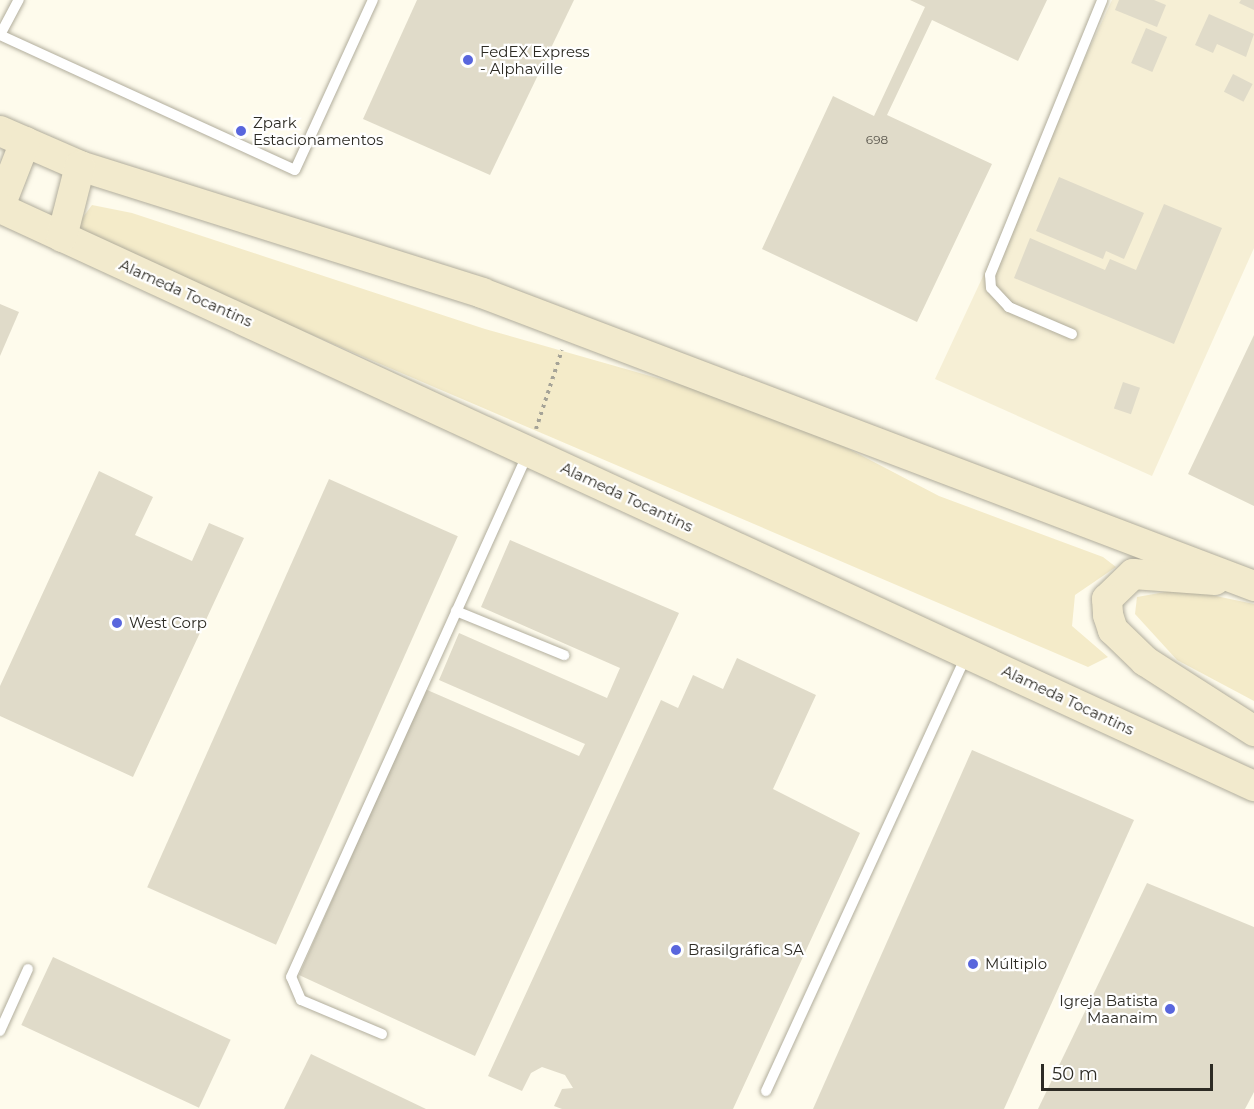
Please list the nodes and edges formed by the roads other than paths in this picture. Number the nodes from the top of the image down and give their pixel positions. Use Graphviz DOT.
graph roads {
  1 [pos="19,0"];
  2 [pos="374,0"];
  3 [pos="1102,0"];
  4 [pos="0,35"];
  5 [pos="13,136"];
  6 [pos="81,166"];
  7 [pos="0,207"];
  8 [pos="62,237"];
  9 [pos="1072,334"];
  10 [pos="529,452"];
  11 [pos="1249,584"];
  12 [pos="456,611"];
  13 [pos="968,653"];
  14 [pos="564,655"];
  15 [pos="1254,731"];
  16 [pos="1254,786"];
  17 [pos="28,969"];
  18 [pos="0,1031"];
  19 [pos="382,1034"];
  20 [pos="766,1091"];
  1 -- 4 [label="lane"];
  2 -- 4 [label="lane"];
  3 -- 9 [label="lane"];
  5 -- 6 [label="main road"];
  5 -- 7 [label="main road"];
  6 -- 8 [label="main road"];
  6 -- 11 [label="main road"];
  7 -- 8 [label="main road, Alameda Tocantins"];
  8 -- 10 [label="main road, Alameda Tocantins"];
  10 -- 12 [label="lane"];
  10 -- 13 [label="main road, Alameda Tocantins"];
  11 -- 15 [label="main road"];
  12 -- 14 [label="lane"];
  12 -- 19 [label="lane"];
  13 -- 16 [label="main road, Alameda Tocantins"];
  13 -- 20 [label="lane"];
  17 -- 18 [label="lane"];
}
